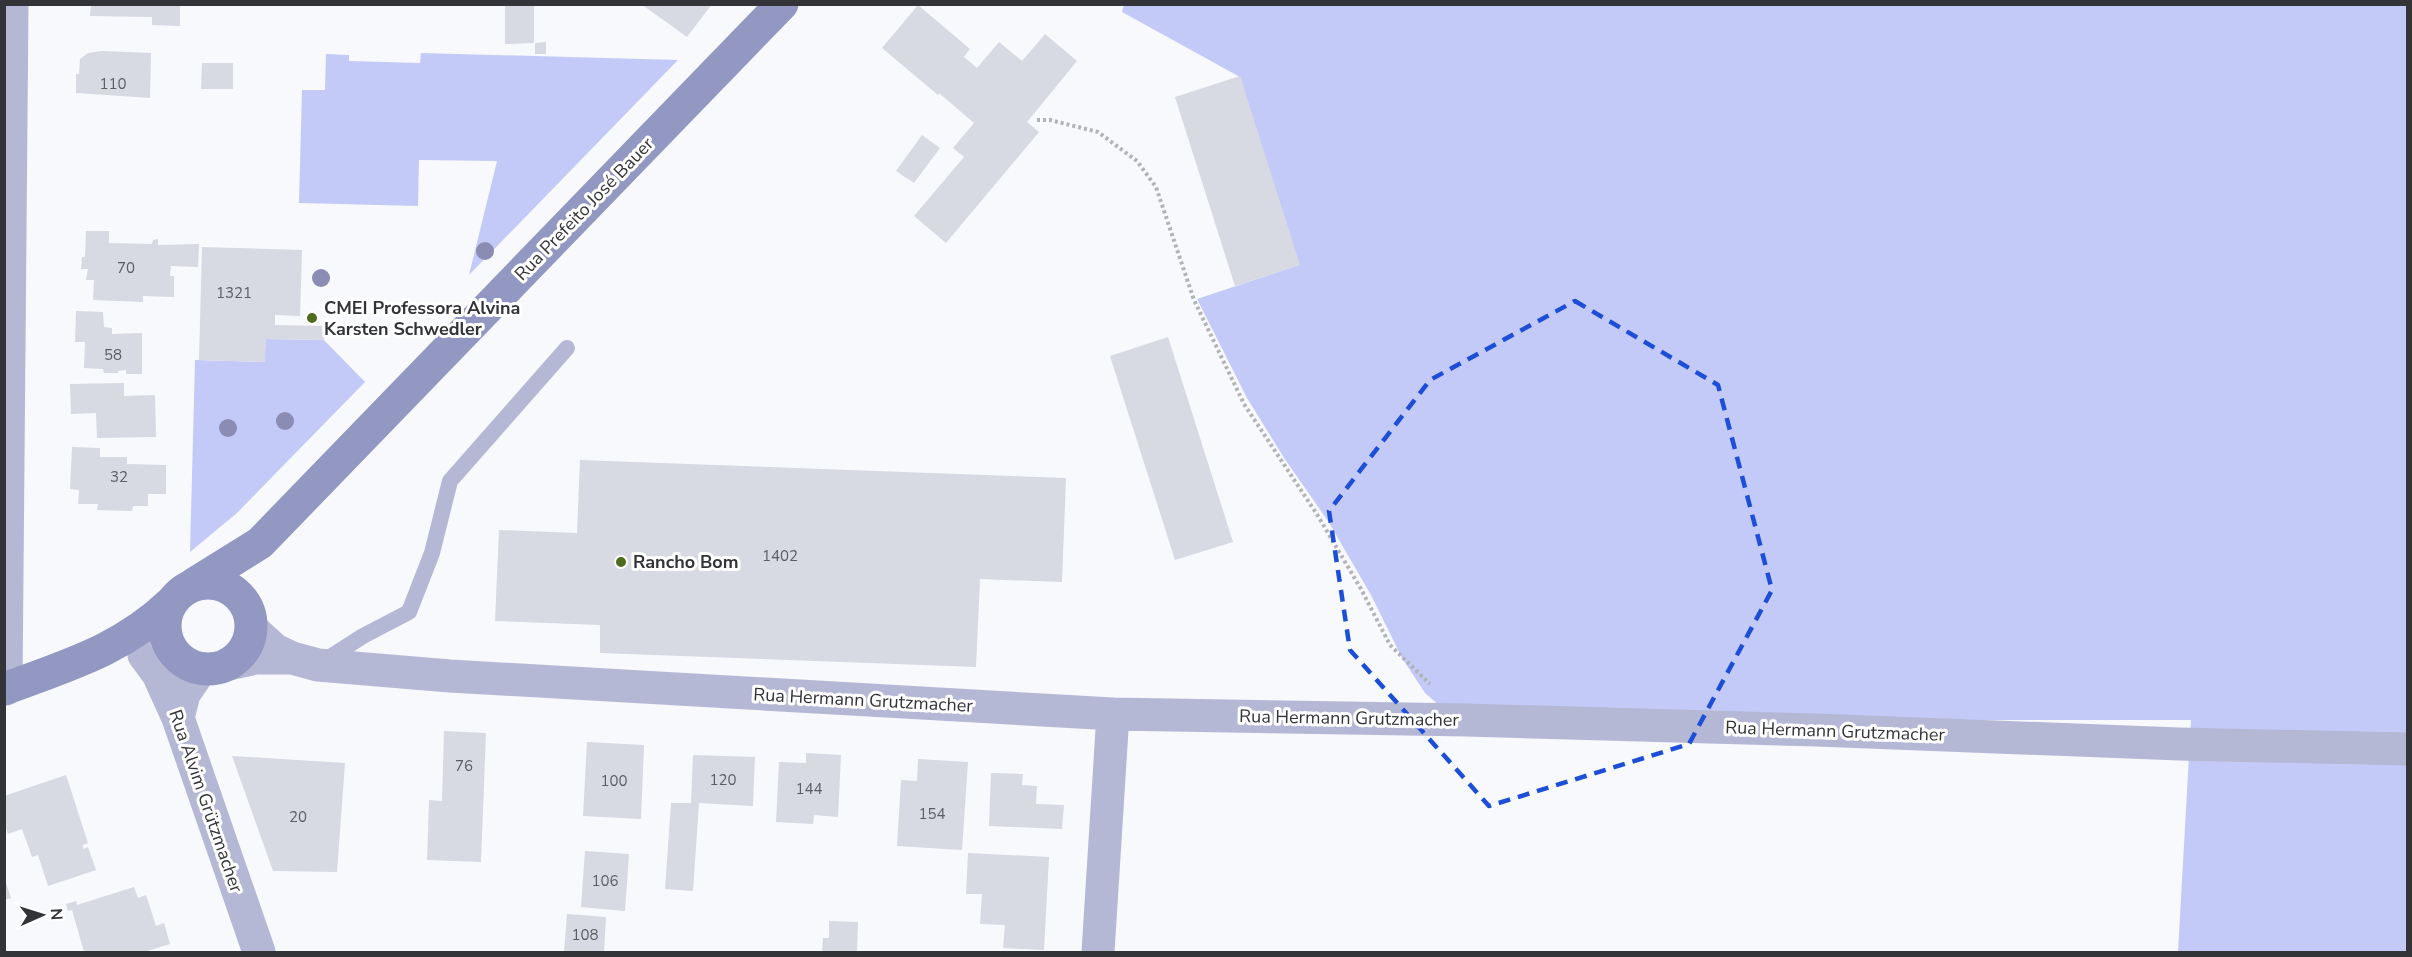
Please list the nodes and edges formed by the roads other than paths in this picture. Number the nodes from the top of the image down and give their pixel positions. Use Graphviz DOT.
graph roads {
  1 [pos="12,4"];
  2 [pos="782,4"];
  3 [pos="7,226"];
  4 [pos="567,348"];
  5 [pos="260,543"];
  6 [pos="183,593"];
  7 [pos="251,622"];
  8 [pos="101,652"];
  9 [pos="144,655"];
  10 [pos="305,662"];
  11 [pos="206,666"];
  12 [pos="5,689"];
  13 [pos="1113,714"];
  14 [pos="178,718"];
  15 [pos="2408,749"];
  16 [pos="259,952"];
  17 [pos="1098,952"];
  1 -- 3 [label="street"];
  2 -- 5 [label="street, Rua Prefeito José Bauer"];
  3 -- 12 [label="street"];
  4 -- 10 [label="lane"];
  5 -- 6 [label="street, Rua Prefeito José Bauer"];
  5 -- 7 [label="street"];
  6 -- 7 [label="street"];
  6 -- 8 [label="street, Rua Prefeito José Bauer"];
  6 -- 11 [label="street"];
  7 -- 10 [label="street, Rua Hermann Grutzmacher"];
  7 -- 11 [label="street"];
  8 -- 9 [label="street, Rua Prefeito José Bauer"];
  8 -- 12 [label="street, Rua Prefeito José Bauer"];
  9 -- 11 [label="street, Rua Prefeito José Bauer"];
  9 -- 14 [label="street, Rua Alvim Grützmacher"];
  10 -- 11 [label="street, Rua Hermann Grutzmacher"];
  10 -- 13 [label="street, Rua Hermann Grutzmacher"];
  11 -- 14 [label="street"];
  13 -- 15 [label="street, Rua Hermann Grutzmacher"];
  13 -- 17 [label="street"];
  14 -- 16 [label="street, Rua Alvim Grützmacher"];
}
